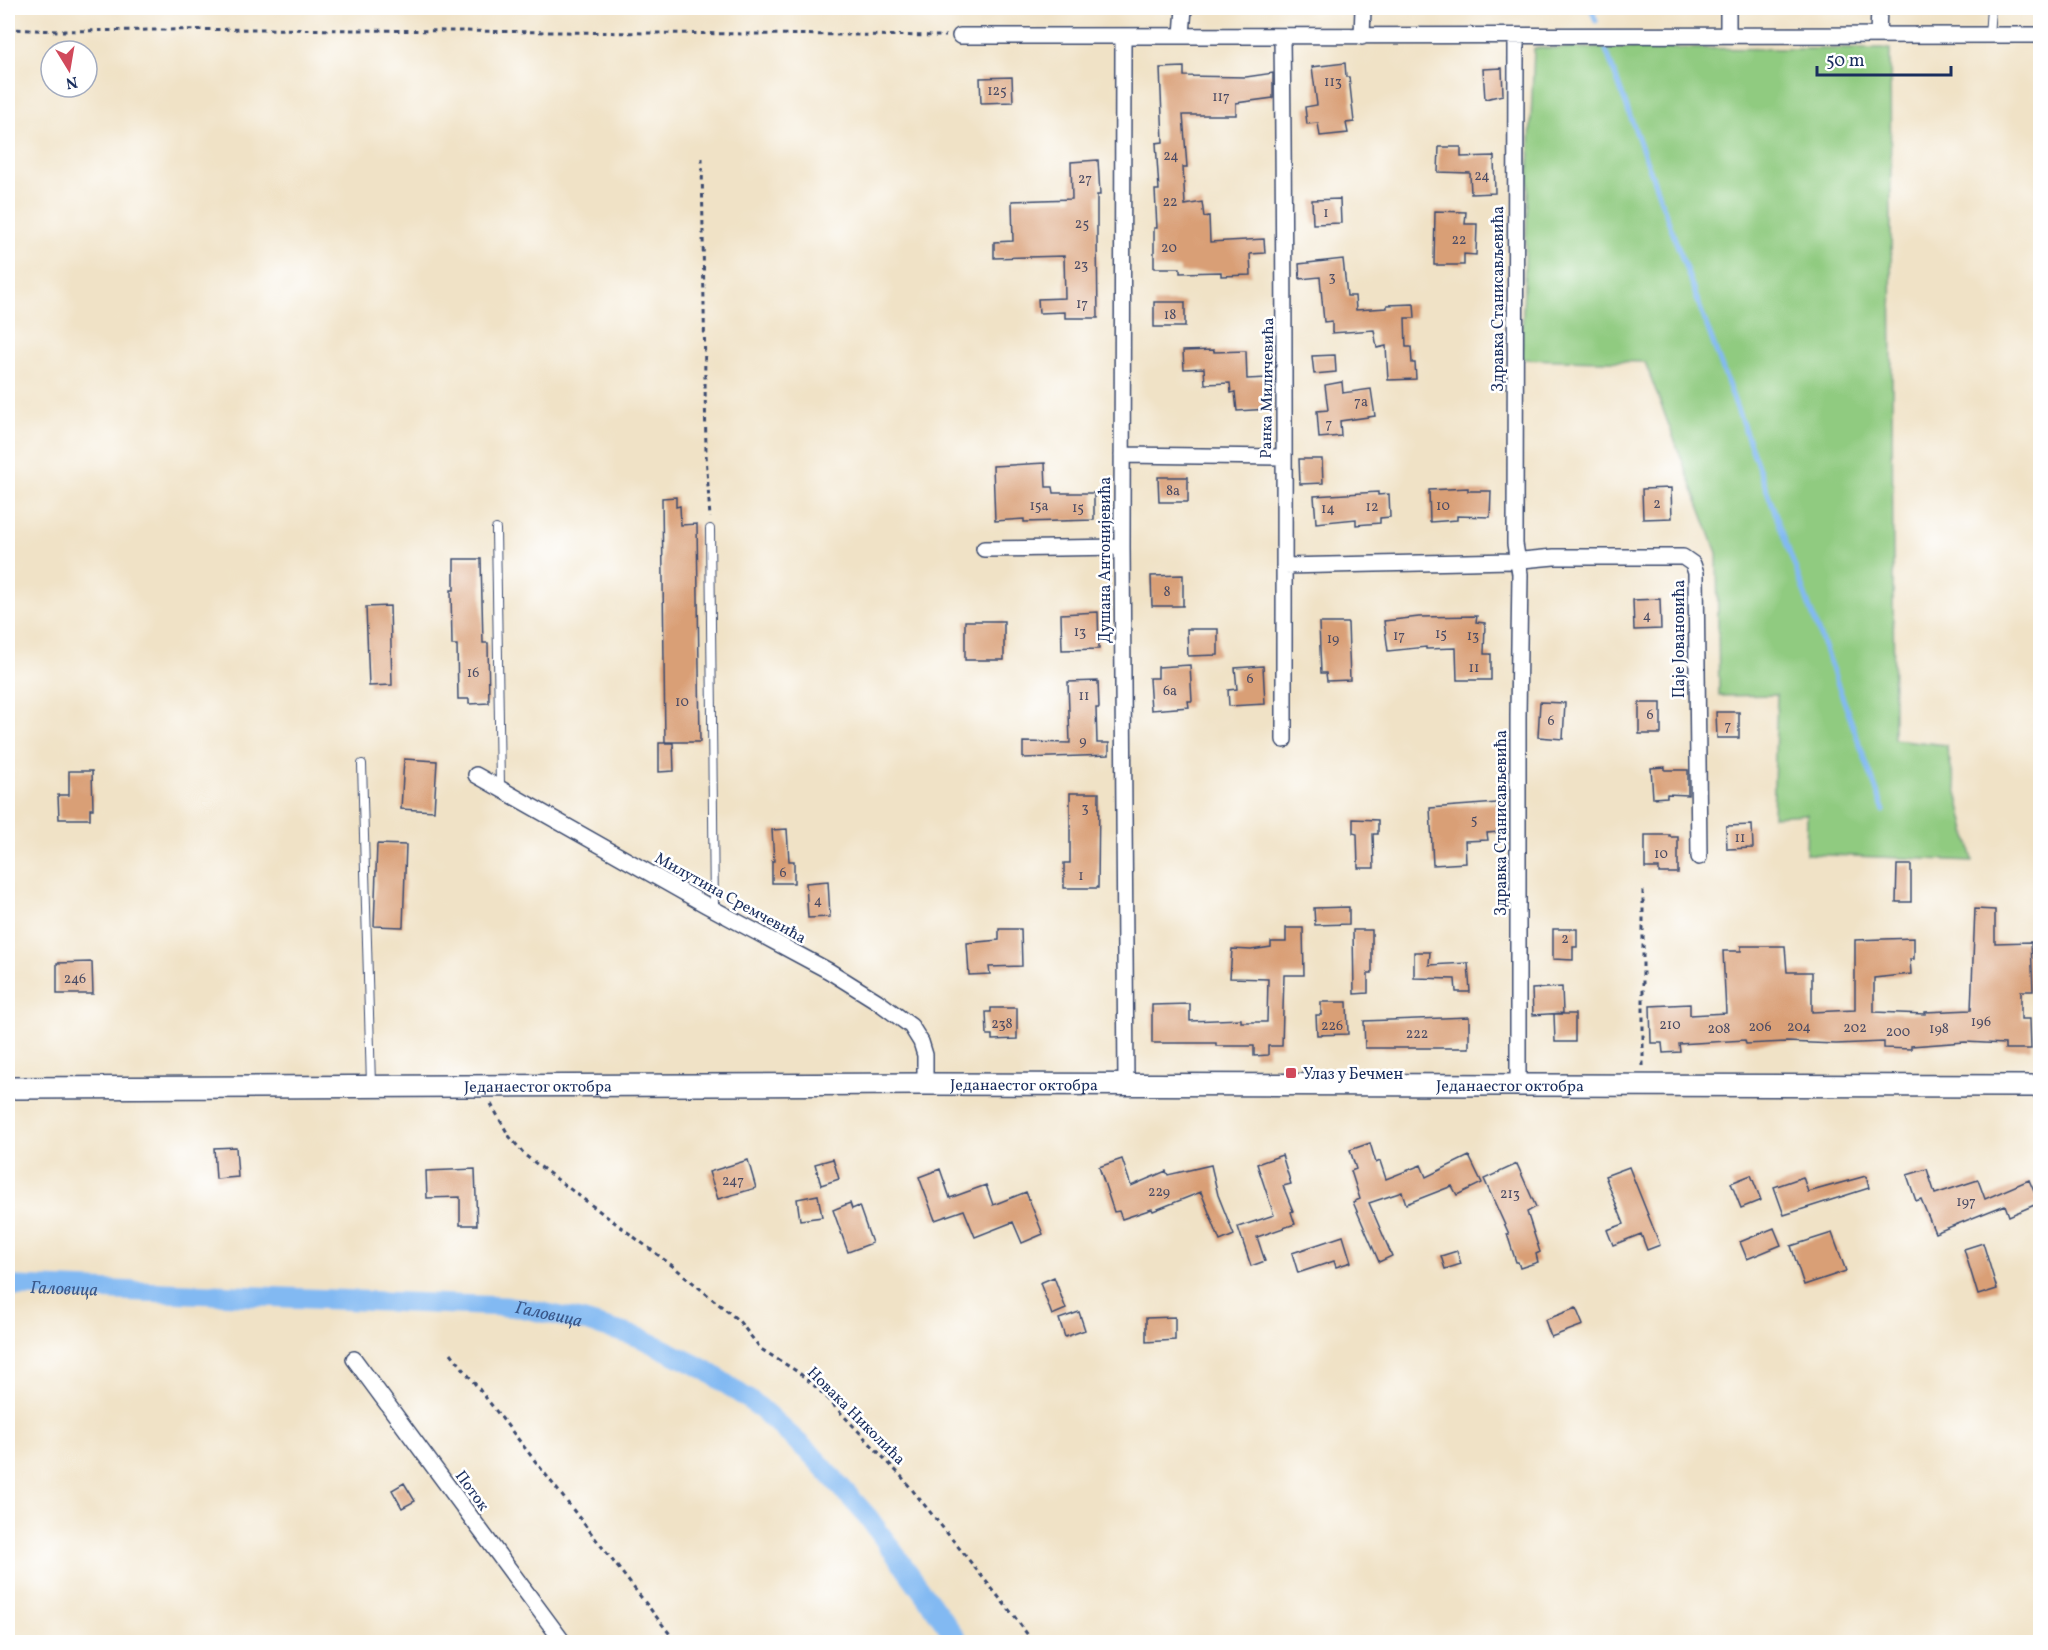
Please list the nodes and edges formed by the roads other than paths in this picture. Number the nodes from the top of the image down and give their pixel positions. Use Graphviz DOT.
graph roads {
  1 [pos="1184,8"];
  2 [pos="1363,8"];
  3 [pos="1728,8"];
  4 [pos="1879,8"];
  5 [pos="1991,8"];
  6 [pos="1728,35"];
  7 [pos="1878,35"];
  8 [pos="2040,35"];
  9 [pos="960,36"];
  10 [pos="1123,36"];
  11 [pos="1182,36"];
  12 [pos="1516,36"];
  13 [pos="1989,36"];
  14 [pos="1282,37"];
  15 [pos="1362,37"];
  16 [pos="1122,455"];
  17 [pos="1283,457"];
  18 [pos="496,529"];
  19 [pos="711,529"];
  20 [pos="1122,547"];
  21 [pos="984,549"];
  22 [pos="1518,561"];
  23 [pos="1284,566"];
  24 [pos="1284,740"];
  25 [pos="362,764"];
  26 [pos="476,775"];
  27 [pos="500,789"];
  28 [pos="1699,856"];
  29 [pos="714,909"];
  30 [pos="926,1084"];
  31 [pos="1126,1084"];
  32 [pos="1518,1084"];
  33 [pos="371,1086"];
  34 [pos="2040,1086"];
  35 [pos="8,1088"];
  36 [pos="354,1359"];
  37 [pos="563,1642"];
  1 -- 11 [label="street"];
  2 -- 15 [label="street"];
  3 -- 6 [label="street"];
  4 -- 7 [label="street"];
  5 -- 13 [label="lane"];
  6 -- 7 [label="street"];
  6 -- 12 [label="street"];
  7 -- 13 [label="street"];
  8 -- 13 [label="street"];
  9 -- 10 [label="street"];
  10 -- 11 [label="street"];
  10 -- 16 [label="street, Душана Антонијевића"];
  11 -- 14 [label="street"];
  12 -- 15 [label="street"];
  12 -- 22 [label="street, Здравка Станисављевића"];
  14 -- 15 [label="street"];
  14 -- 17 [label="street, Ранка Миличевића"];
  16 -- 17 [label="street"];
  16 -- 20 [label="street, Душана Антонијевића"];
  17 -- 23 [label="street, Ранка Миличевића"];
  18 -- 27 [label="lane"];
  19 -- 29 [label="lane"];
  20 -- 21 [label="street"];
  20 -- 31 [label="street, Душана Антонијевића"];
  22 -- 23 [label="street"];
  22 -- 28 [label="street, Паје Јовановића"];
  22 -- 32 [label="street, Здравка Станисављевића"];
  23 -- 24 [label="street, Ранка Миличевића"];
  25 -- 33 [label="lane"];
  26 -- 27 [label="street, Милутина Сремчевића"];
  27 -- 29 [label="street, Милутина Сремчевића"];
  29 -- 30 [label="street, Милутина Сремчевића"];
  30 -- 31 [label="main road, Једанаестог октобра"];
  30 -- 33 [label="main road, Једанаестог октобра"];
  31 -- 32 [label="main road, Једанаестог октобра"];
  32 -- 34 [label="main road, Једанаестог октобра"];
  33 -- 35 [label="main road, Једанаестог октобра"];
  36 -- 37 [label="street, Поток"];
}
